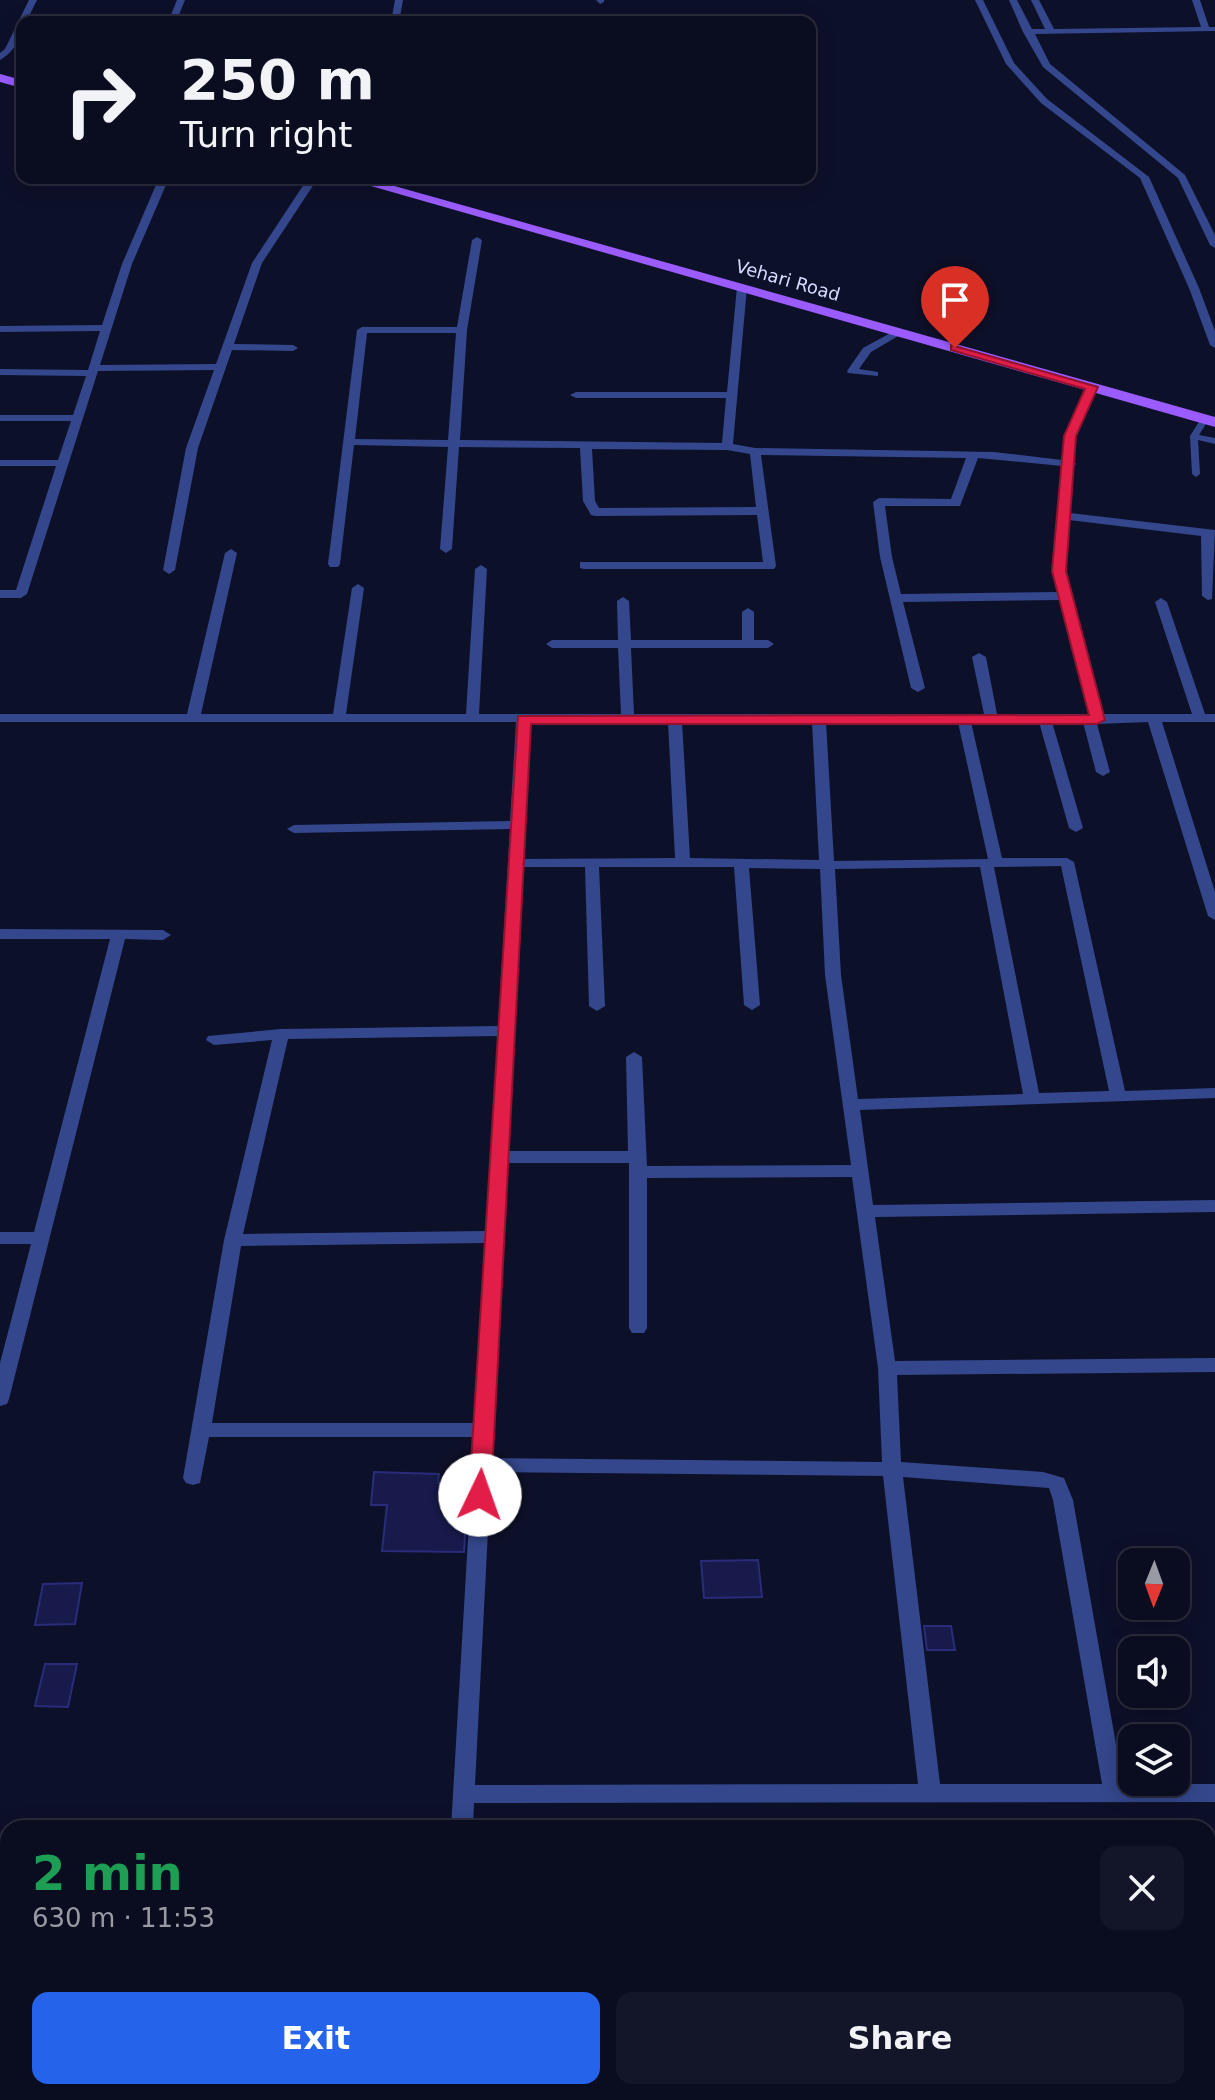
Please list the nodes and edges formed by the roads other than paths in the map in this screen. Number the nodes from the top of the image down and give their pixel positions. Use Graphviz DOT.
graph roads {
  1 [pos="979,0"];
  2 [pos="1013,0"];
  3 [pos="1035,0"];
  4 [pos="1196,0"];
  5 [pos="1210,29"];
  6 [pos="1027,32"];
  7 [pos="1051,32"];
  8 [pos="16,35"];
  9 [pos="0,57"];
  10 [pos="161,184"];
  11 [pos="309,184"];
  12 [pos="372,184"];
  13 [pos="414,184"];
  14 [pos="477,240"];
  15 [pos="1215,245"];
  16 [pos="742,287"];
  17 [pos="1211,324"];
  18 [pos="107,328"];
  19 [pos="0,329"];
  20 [pos="462,330"];
  21 [pos="900,332"];
  22 [pos="1215,345"];
  23 [pos="227,347"];
  24 [pos="293,348"];
  25 [pos="220,367"];
  26 [pos="93,370"];
  27 [pos="0,372"];
  28 [pos="874,374"];
  29 [pos="1092,387"];
  30 [pos="576,395"];
  31 [pos="730,395"];
  32 [pos="1212,417"];
  33 [pos="0,418"];
  34 [pos="77,418"];
  35 [pos="1194,436"];
  36 [pos="1215,441"];
  37 [pos="348,442"];
  38 [pos="455,443"];
  39 [pos="586,445"];
  40 [pos="727,447"];
  41 [pos="755,451"];
  42 [pos="973,455"];
  43 [pos="0,463"];
  44 [pos="63,463"];
  45 [pos="1070,464"];
  46 [pos="1196,474"];
  47 [pos="763,511"];
  48 [pos="1064,516"];
  49 [pos="1211,534"];
  50 [pos="446,549"];
  51 [pos="231,553"];
  52 [pos="334,564"];
  53 [pos="584,565"];
  54 [pos="481,569"];
  55 [pos="169,570"];
  56 [pos="358,588"];
  57 [pos="0,594"];
  58 [pos="1066,596"];
  59 [pos="1208,596"];
  60 [pos="895,598"];
  61 [pos="623,601"];
  62 [pos="1161,602"];
  63 [pos="748,612"];
  64 [pos="625,643"];
  65 [pos="552,644"];
  66 [pos="748,644"];
  67 [pos="768,644"];
  68 [pos="979,657"];
  69 [pos="918,688"];
  70 [pos="0,718"];
  71 [pos="193,718"];
  72 [pos="1154,718"];
  73 [pos="1200,718"];
  74 [pos="1215,718"];
  75 [pos="339,719"];
  76 [pos="472,719"];
  77 [pos="523,719"];
  78 [pos="628,720"];
  79 [pos="675,720"];
  80 [pos="819,720"];
  81 [pos="964,720"];
  82 [pos="992,720"];
  83 [pos="1045,720"];
  84 [pos="1093,720"];
  85 [pos="1103,772"];
  86 [pos="519,825"];
  87 [pos="1076,828"];
  88 [pos="294,829"];
  89 [pos="683,862"];
  90 [pos="517,863"];
  91 [pos="592,863"];
  92 [pos="741,863"];
  93 [pos="991,863"];
  94 [pos="827,865"];
  95 [pos="1215,916"];
  96 [pos="0,934"];
  97 [pos="119,935"];
  98 [pos="163,935"];
  99 [pos="752,1005"];
  100 [pos="597,1006"];
  101 [pos="506,1031"];
  102 [pos="281,1034"];
  103 [pos="214,1040"];
  104 [pos="634,1057"];
  105 [pos="1215,1093"];
  106 [pos="1118,1096"];
  107 [pos="1032,1099"];
  108 [pos="849,1105"];
  109 [pos="500,1157"];
  110 [pos="638,1164"];
  111 [pos="857,1171"];
  112 [pos="1215,1206"];
  113 [pos="864,1211"];
  114 [pos="495,1237"];
  115 [pos="0,1238"];
  116 [pos="41,1238"];
  117 [pos="233,1240"];
  118 [pos="638,1328"];
  119 [pos="1215,1365"];
  120 [pos="887,1368"];
  121 [pos="0,1399"];
  122 [pos="202,1430"];
  123 [pos="484,1430"];
  124 [pos="482,1465"];
  125 [pos="892,1469"];
  126 [pos="193,1478"];
  127 [pos="930,1793"];
  128 [pos="1114,1793"];
  129 [pos="1215,1793"];
  130 [pos="463,1794"];
  131 [pos="462,1820"];
  1 -- 17 [label="street"];
  2 -- 6 [label="street"];
  3 -- 7 [label="street"];
  4 -- 5 [label="street"];
  5 -- 7 [label="street"];
  6 -- 7 [label="street"];
  6 -- 15 [label="street"];
  8 -- 9 [label="street"];
  10 -- 18 [label="street"];
  11 -- 23 [label="street"];
  12 -- 16 [label="main road, Vehari Road"];
  13 -- 32 [label="main road, Vehari Road"];
  14 -- 20 [label="street"];
  16 -- 21 [label="main road, Vehari Road"];
  16 -- 31 [label="street"];
  17 -- 22 [label="street"];
  18 -- 19 [label="street"];
  18 -- 26 [label="street"];
  20 -- 37 [label="street"];
  20 -- 38 [label="street"];
  21 -- 28 [label="street"];
  21 -- 29 [label="main road, Vehari Road"];
  23 -- 24 [label="street"];
  23 -- 25 [label="street"];
  25 -- 26 [label="street"];
  25 -- 55 [label="street"];
  26 -- 27 [label="street"];
  26 -- 34 [label="street"];
  29 -- 32 [label="main road, Vehari Road"];
  29 -- 45 [label="street"];
  30 -- 31 [label="street"];
  31 -- 40 [label="street"];
  32 -- 35 [label="lane"];
  33 -- 34 [label="street"];
  34 -- 44 [label="street"];
  35 -- 36 [label="lane"];
  35 -- 46 [label="lane"];
  37 -- 38 [label="street"];
  37 -- 52 [label="street"];
  38 -- 39 [label="street"];
  38 -- 50 [label="street"];
  39 -- 40 [label="street"];
  39 -- 47 [label="street"];
  40 -- 41 [label="street"];
  41 -- 42 [label="street"];
  41 -- 47 [label="street"];
  42 -- 45 [label="street"];
  42 -- 60 [label="street"];
  43 -- 44 [label="street"];
  44 -- 57 [label="street"];
  45 -- 48 [label="street"];
  47 -- 53 [label="street"];
  48 -- 49 [label="street"];
  48 -- 58 [label="street"];
  49 -- 59 [label="street"];
  51 -- 71 [label="street"];
  54 -- 76 [label="street"];
  56 -- 75 [label="street"];
  58 -- 60 [label="street"];
  58 -- 84 [label="street"];
  60 -- 69 [label="street"];
  61 -- 64 [label="street"];
  62 -- 73 [label="street"];
  63 -- 66 [label="street"];
  64 -- 65 [label="street"];
  64 -- 66 [label="street"];
  64 -- 78 [label="street"];
  66 -- 67 [label="street"];
  68 -- 82 [label="street"];
  70 -- 71 [label="street"];
  71 -- 75 [label="street"];
  72 -- 73 [label="street"];
  72 -- 84 [label="street"];
  72 -- 95 [label="street"];
  73 -- 74 [label="street"];
  75 -- 76 [label="street"];
  76 -- 77 [label="street"];
  77 -- 78 [label="street"];
  77 -- 86 [label="street"];
  78 -- 79 [label="street"];
  79 -- 80 [label="street"];
  79 -- 89 [label="street"];
  80 -- 81 [label="street"];
  80 -- 94 [label="street"];
  81 -- 82 [label="street"];
  81 -- 93 [label="street"];
  82 -- 83 [label="street"];
  83 -- 84 [label="street"];
  83 -- 87 [label="street"];
  84 -- 85 [label="street"];
  86 -- 88 [label="street"];
  86 -- 90 [label="street"];
  89 -- 91 [label="street"];
  89 -- 92 [label="street"];
  90 -- 91 [label="street"];
  90 -- 101 [label="street"];
  91 -- 100 [label="street"];
  92 -- 94 [label="street"];
  92 -- 99 [label="street"];
  93 -- 94 [label="street"];
  93 -- 106 [label="street"];
  93 -- 107 [label="street"];
  94 -- 108 [label="street"];
  96 -- 97 [label="street"];
  97 -- 98 [label="street"];
  97 -- 116 [label="street"];
  101 -- 102 [label="street"];
  101 -- 109 [label="street"];
  102 -- 103 [label="street"];
  102 -- 117 [label="street"];
  104 -- 110 [label="street"];
  105 -- 106 [label="street"];
  106 -- 107 [label="street"];
  107 -- 108 [label="street"];
  108 -- 111 [label="street"];
  109 -- 110 [label="street"];
  109 -- 114 [label="street"];
  110 -- 111 [label="street"];
  110 -- 118 [label="street"];
  111 -- 113 [label="street"];
  112 -- 113 [label="street"];
  113 -- 120 [label="street"];
  114 -- 117 [label="street"];
  114 -- 123 [label="street"];
  115 -- 116 [label="street"];
  116 -- 121 [label="street"];
  117 -- 122 [label="street"];
  119 -- 120 [label="street"];
  120 -- 125 [label="street"];
  122 -- 123 [label="street"];
  122 -- 126 [label="street"];
  123 -- 124 [label="street"];
  124 -- 125 [label="street"];
  124 -- 130 [label="street"];
  125 -- 127 [label="street"];
  125 -- 128 [label="street"];
  127 -- 128 [label="street"];
  127 -- 130 [label="street"];
  128 -- 129 [label="street"];
  130 -- 131 [label="street"];
}
